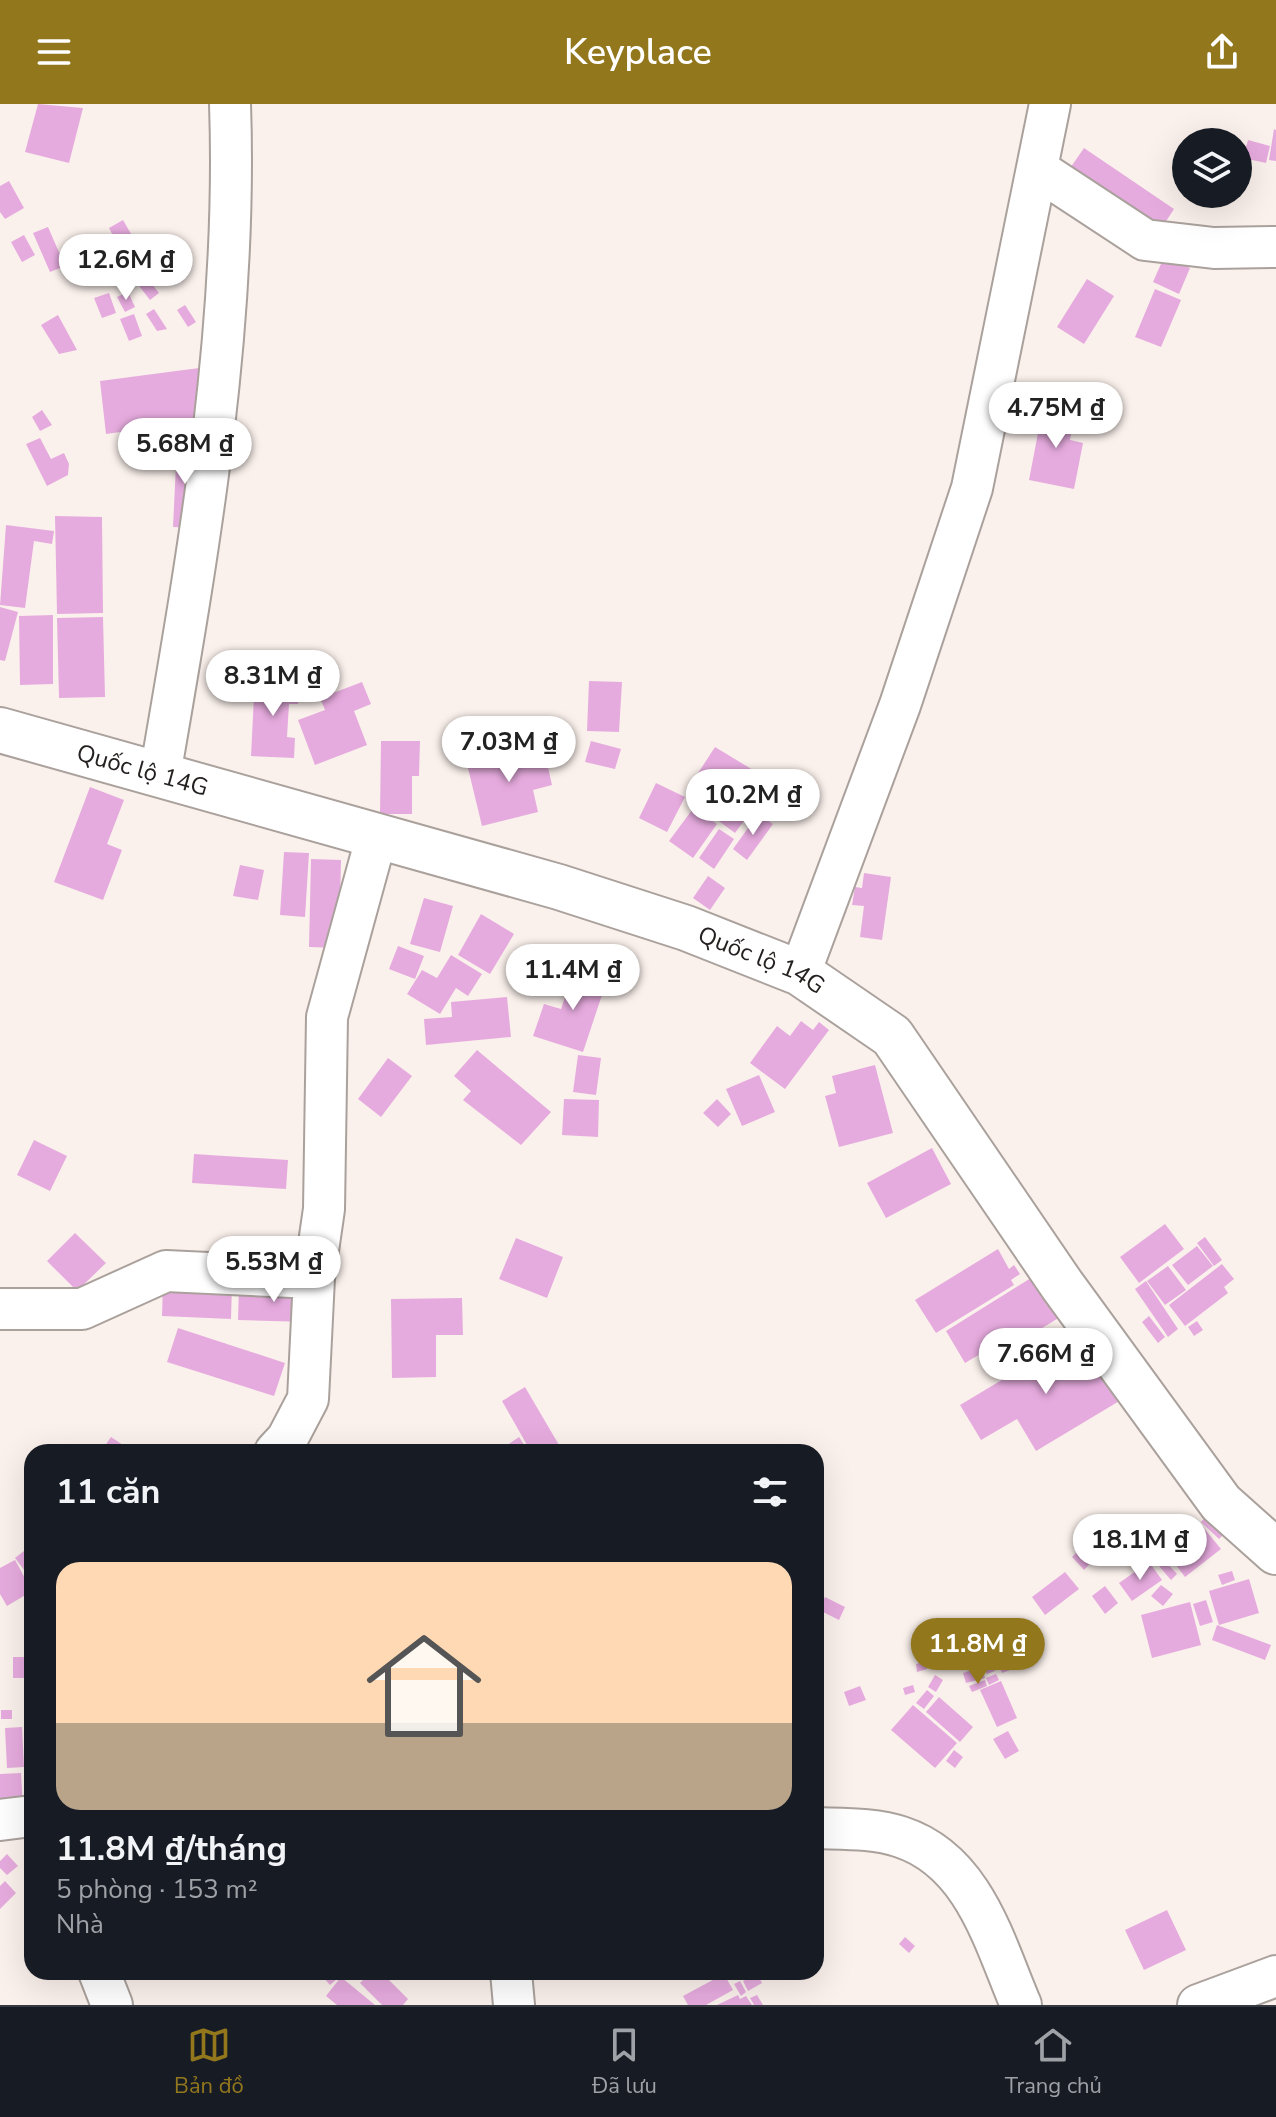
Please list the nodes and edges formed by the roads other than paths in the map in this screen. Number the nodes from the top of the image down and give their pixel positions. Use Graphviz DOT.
graph roads {
  1 [pos="230,104"];
  2 [pos="1050,104"];
  3 [pos="1037,169"];
  4 [pos="1276,247"];
  5 [pos="0,730"];
  6 [pos="160,775"];
  7 [pos="377,835"];
  8 [pos="800,973"];
  9 [pos="314,1278"];
  10 [pos="0,1309"];
  11 [pos="293,1444"];
  12 [pos="1276,1552"];
  13 [pos="24,1817"];
  14 [pos="0,1820"];
  15 [pos="824,1829"];
  16 [pos="1276,1976"];
  17 [pos="102,1980"];
  18 [pos="512,1980"];
  19 [pos="112,2005"];
  20 [pos="514,2005"];
  21 [pos="1021,2005"];
  22 [pos="1198,2005"];
  1 -- 6 [label="street"];
  2 -- 3 [label="street"];
  3 -- 4 [label="street"];
  3 -- 8 [label="street"];
  5 -- 6 [label="main road, Quốc lộ 14G"];
  6 -- 7 [label="main road, Quốc lộ 14G"];
  7 -- 8 [label="main road, Quốc lộ 14G"];
  7 -- 9 [label="street"];
  8 -- 12 [label="main road, Quốc lộ 14G"];
  9 -- 10 [label="street"];
  9 -- 11 [label="street"];
  13 -- 14 [label="street"];
  15 -- 21 [label="street"];
  16 -- 22 [label="street"];
  17 -- 19 [label="street"];
  18 -- 20 [label="street"];
}
